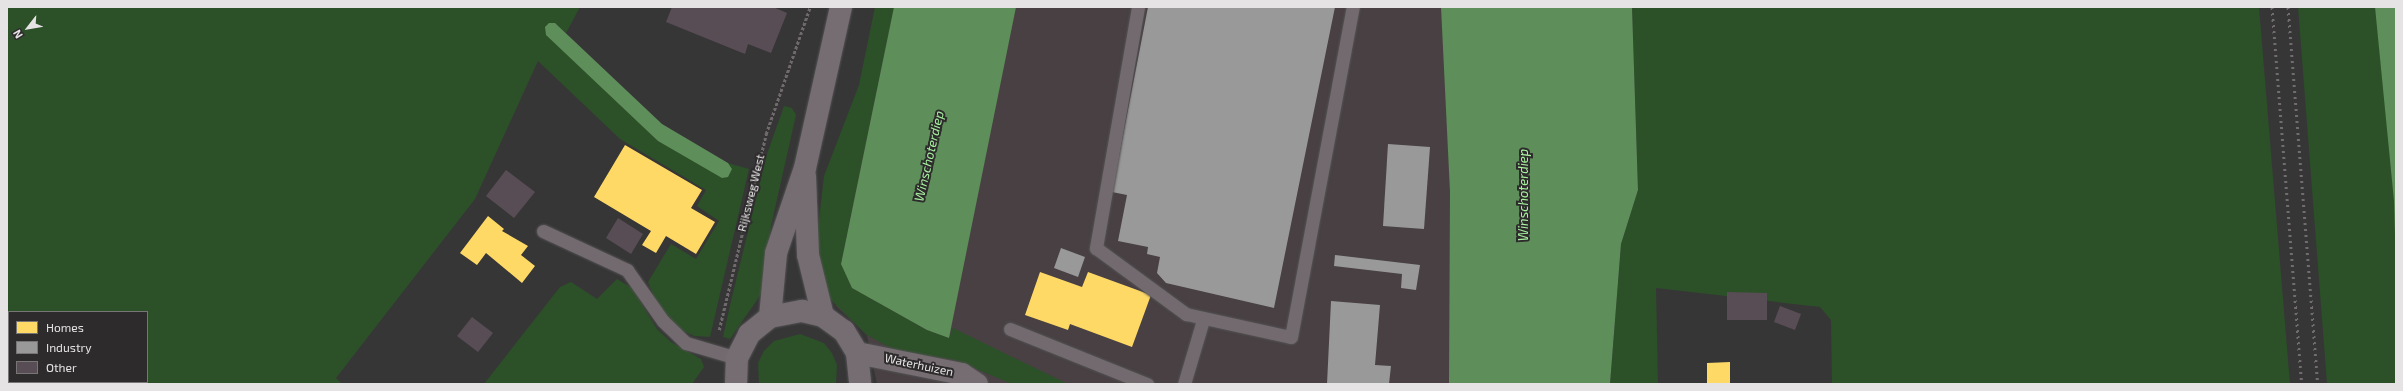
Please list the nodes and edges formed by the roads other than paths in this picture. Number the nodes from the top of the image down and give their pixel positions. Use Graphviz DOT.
graph roads {
  1 [pos="840,7"];
  2 [pos="1138,7"];
  3 [pos="1353,7"];
  4 [pos="805,168"];
  5 [pos="543,231"];
  6 [pos="823,316"];
  7 [pos="770,317"];
  8 [pos="1203,320"];
  9 [pos="1010,329"];
  10 [pos="857,353"];
  11 [pos="737,358"];
  12 [pos="736,384"];
  13 [pos="860,384"];
  14 [pos="977,384"];
  15 [pos="1147,384"];
  16 [pos="1184,384"];
  1 -- 4 [label="main road"];
  2 -- 8 [label="lane"];
  3 -- 8 [label="lane"];
  4 -- 6 [label="main road"];
  4 -- 7 [label="main road"];
  5 -- 11 [label="lane"];
  6 -- 7 [label="main road"];
  6 -- 10 [label="main road"];
  7 -- 11 [label="main road"];
  8 -- 16 [label="lane"];
  9 -- 15 [label="lane"];
  10 -- 13 [label="main road"];
  10 -- 14 [label="main road, Waterhuizen"];
  11 -- 12 [label="main road"];
}
